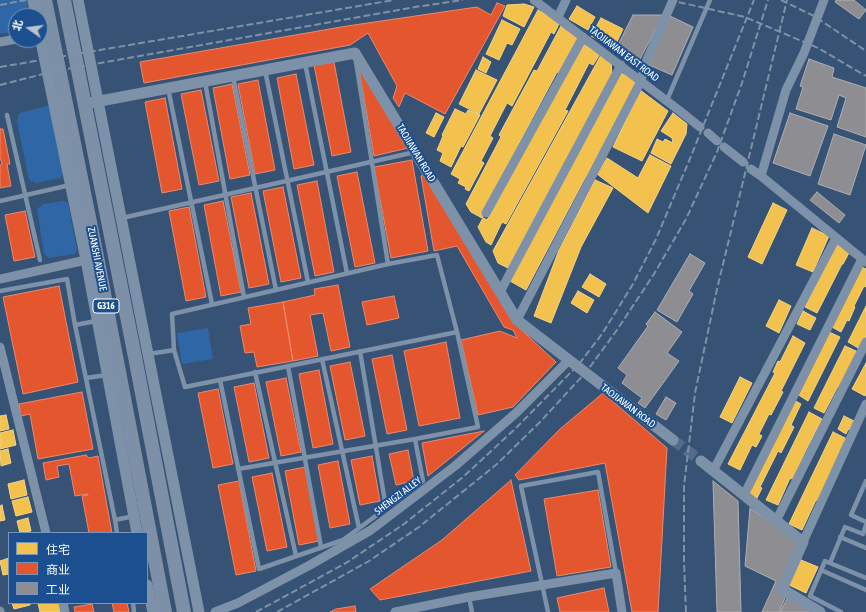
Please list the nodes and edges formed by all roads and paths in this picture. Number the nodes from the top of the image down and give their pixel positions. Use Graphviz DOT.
graph roads {
  1 [pos="45,0"];
  2 [pos="64,0"];
  3 [pos="78,0"];
  4 [pos="534,0"];
  5 [pos="566,0"];
  6 [pos="673,0"];
  7 [pos="710,0"];
  8 [pos="824,0"];
  9 [pos="558,17"];
  10 [pos="583,37"];
  11 [pos="42,48"];
  12 [pos="355,52"];
  13 [pos="305,62"];
  14 [pos="621,65"];
  15 [pos="265,69"];
  16 [pos="233,76"];
  17 [pos="205,81"];
  18 [pos="641,81"];
  19 [pos="168,88"];
  20 [pos="667,100"];
  21 [pos="91,103"];
  22 [pos="7,115"];
  23 [pos="700,127"];
  24 [pos="708,134"];
  25 [pos="716,141"];
  26 [pos="724,147"];
  27 [pos="415,152"];
  28 [pos="372,162"];
  29 [pos="743,162"];
  30 [pos="751,169"];
  31 [pos="327,172"];
  32 [pos="761,176"];
  33 [pos="287,180"];
  34 [pos="70,185"];
  35 [pos="256,188"];
  36 [pos="226,194"];
  37 [pos="25,195"];
  38 [pos="0,201"];
  39 [pos="191,202"];
  40 [pos="486,213"];
  41 [pos="115,219"];
  42 [pos="87,236"];
  43 [pos="836,238"];
  44 [pos="40,260"];
  45 [pos="86,260"];
  46 [pos="864,260"];
  47 [pos="388,264"];
  48 [pos="348,273"];
  49 [pos="0,279"];
  50 [pos="308,282"];
  51 [pos="276,290"];
  52 [pos="0,291"];
  53 [pos="500,292"];
  54 [pos="244,297"];
  55 [pos="212,304"];
  56 [pos="516,320"];
  57 [pos="97,321"];
  58 [pos="75,325"];
  59 [pos="457,332"];
  60 [pos="866,342"];
  61 [pos="0,347"];
  62 [pos="174,350"];
  63 [pos="360,351"];
  64 [pos="141,356"];
  65 [pos="322,359"];
  66 [pos="111,361"];
  67 [pos="568,361"];
  68 [pos="288,366"];
  69 [pos="255,372"];
  70 [pos="107,374"];
  71 [pos="86,378"];
  72 [pos="220,380"];
  73 [pos="866,404"];
  74 [pos="415,439"];
  75 [pos="673,440"];
  76 [pos="375,446"];
  77 [pos="342,451"];
  78 [pos="305,458"];
  79 [pos="701,461"];
  80 [pos="276,463"];
  81 [pos="238,469"];
  82 [pos="713,471"];
  83 [pos="866,481"];
  84 [pos="744,495"];
  85 [pos="386,508"];
  86 [pos="134,516"];
  87 [pos="115,520"];
  88 [pos="776,521"];
  89 [pos="866,522"];
  90 [pos="866,525"];
  91 [pos="359,528"];
  92 [pos="46,532"];
  93 [pos="117,532"];
  94 [pos="137,532"];
  95 [pos="142,532"];
  96 [pos="864,534"];
  97 [pos="840,537"];
  98 [pos="803,542"];
  99 [pos="322,547"];
  100 [pos="866,548"];
  101 [pos="296,556"];
  102 [pos="830,563"];
  103 [pos="148,566"];
  104 [pos="821,570"];
  105 [pos="616,573"];
  106 [pos="866,578"];
  107 [pos="151,583"];
  108 [pos="542,584"];
  109 [pos="866,590"];
  110 [pos="469,597"];
  111 [pos="152,612"];
  112 [pos="165,612"];
  113 [pos="184,612"];
  114 [pos="199,612"];
  115 [pos="215,612"];
  116 [pos="395,612"];
  117 [pos="472,612"];
  118 [pos="548,612"];
  119 [pos="622,612"];
  120 [pos="820,612"];
  121 [pos="841,612"];
  1 -- 42 [label="highway, ZUANSHI AVENUE / G316"];
  2 -- 21 [label="highway, ZUANSHI AVENUE / G316"];
  3 -- 21 [label="street"];
  4 -- 9 [label="street, TAOJIAWAN EAST ROAD"];
  5 -- 9 [label="street"];
  6 -- 18 [label="street"];
  7 -- 20 [label="lane"];
  8 -- 32 [label="street"];
  9 -- 10 [label="street, TAOJIAWAN EAST ROAD"];
  10 -- 14 [label="street, TAOJIAWAN EAST ROAD"];
  10 -- 40 [label="street"];
  11 -- 34 [label="street"];
  12 -- 13 [label="street"];
  12 -- 27 [label="street, TAOJIAWAN ROAD"];
  12 -- 28 [label="lane"];
  13 -- 15 [label="street"];
  13 -- 31 [label="lane"];
  14 -- 18 [label="street, TAOJIAWAN EAST ROAD"];
  14 -- 53 [label="street"];
  15 -- 16 [label="street"];
  15 -- 33 [label="lane"];
  16 -- 17 [label="street"];
  16 -- 35 [label="lane"];
  17 -- 19 [label="street"];
  17 -- 36 [label="lane"];
  18 -- 20 [label="street, TAOJIAWAN EAST ROAD"];
  18 -- 56 [label="street"];
  19 -- 21 [label="street"];
  19 -- 39 [label="lane"];
  20 -- 23 [label="street, TAOJIAWAN EAST ROAD"];
  21 -- 41 [label="highway, ZUANSHI AVENUE / G316"];
  22 -- 37 [label="lane"];
  24 -- 25 [label="street"];
  26 -- 29 [label="street"];
  27 -- 28 [label="lane"];
  27 -- 53 [label="street, TAOJIAWAN ROAD"];
  28 -- 31 [label="lane"];
  28 -- 47 [label="lane"];
  30 -- 32 [label="street"];
  31 -- 33 [label="lane"];
  31 -- 48 [label="lane"];
  32 -- 43 [label="street"];
  33 -- 35 [label="lane"];
  33 -- 50 [label="lane"];
  34 -- 37 [label="lane"];
  34 -- 42 [label="street"];
  35 -- 36 [label="lane"];
  35 -- 51 [label="lane"];
  36 -- 39 [label="lane"];
  36 -- 54 [label="lane"];
  37 -- 38 [label="lane"];
  37 -- 44 [label="lane"];
  39 -- 41 [label="lane"];
  39 -- 55 [label="lane"];
  41 -- 64 [label="highway, ZUANSHI AVENUE / G316"];
  42 -- 45 [label="street"];
  42 -- 66 [label="highway, ZUANSHI AVENUE / G316"];
  43 -- 46 [label="street"];
  43 -- 82 [label="street"];
  45 -- 49 [label="street"];
  45 -- 57 [label="street"];
  46 -- 84 [label="street"];
  47 -- 48 [label="lane"];
  47 -- 59 [label="lane"];
  48 -- 50 [label="lane"];
  50 -- 51 [label="lane"];
  51 -- 54 [label="lane"];
  52 -- 58 [label="lane"];
  53 -- 56 [label="street, TAOJIAWAN ROAD"];
  54 -- 55 [label="lane"];
  55 -- 62 [label="lane"];
  56 -- 67 [label="street, TAOJIAWAN ROAD"];
  57 -- 58 [label="lane"];
  57 -- 66 [label="street"];
  58 -- 71 [label="lane"];
  59 -- 63 [label="lane"];
  59 -- 74 [label="lane"];
  60 -- 88 [label="street"];
  61 -- 92 [label="street"];
  62 -- 64 [label="lane"];
  62 -- 72 [label="lane"];
  63 -- 65 [label="lane"];
  63 -- 76 [label="lane"];
  64 -- 113 [label="highway, ZUANSHI AVENUE / G316"];
  64 -- 114 [label="street"];
  65 -- 68 [label="lane"];
  65 -- 77 [label="lane"];
  66 -- 70 [label="street"];
  66 -- 95 [label="highway, ZUANSHI AVENUE / G316"];
  67 -- 75 [label="street, TAOJIAWAN ROAD"];
  67 -- 115 [label="street, SHENGZI ALLEY"];
  68 -- 69 [label="lane"];
  68 -- 78 [label="lane"];
  69 -- 72 [label="lane"];
  69 -- 80 [label="lane"];
  70 -- 71 [label="lane"];
  70 -- 86 [label="street"];
  71 -- 87 [label="lane"];
  72 -- 81 [label="lane"];
  73 -- 98 [label="street"];
  74 -- 76 [label="lane"];
  74 -- 85 [label="lane"];
  76 -- 77 [label="lane"];
  76 -- 85 [label="lane"];
  77 -- 78 [label="lane"];
  77 -- 91 [label="lane"];
  78 -- 80 [label="lane"];
  78 -- 99 [label="lane"];
  79 -- 82 [label="street"];
  80 -- 81 [label="lane"];
  80 -- 101 [label="lane"];
  81 -- 101 [label="lane"];
  82 -- 84 [label="street"];
  83 -- 89 [label="lane"];
  84 -- 88 [label="street"];
  85 -- 91 [label="lane"];
  86 -- 87 [label="lane"];
  86 -- 94 [label="street"];
  87 -- 93 [label="lane"];
  88 -- 98 [label="street"];
  90 -- 96 [label="lane"];
  91 -- 99 [label="lane"];
  96 -- 97 [label="lane"];
  97 -- 100 [label="lane"];
  97 -- 102 [label="lane"];
  98 -- 120 [label="street"];
  99 -- 101 [label="lane"];
  102 -- 104 [label="lane"];
  102 -- 106 [label="lane"];
  103 -- 107 [label="highway, ZUANSHI AVENUE / G316"];
  104 -- 109 [label="lane"];
  104 -- 121 [label="lane"];
  105 -- 108 [label="street"];
  105 -- 108 [label="lane"];
  105 -- 119 [label="street"];
  107 -- 111 [label="street"];
  107 -- 112 [label="highway, ZUANSHI AVENUE / G316"];
  108 -- 110 [label="street"];
  108 -- 118 [label="lane"];
  110 -- 116 [label="street"];
  110 -- 117 [label="lane"];
}
